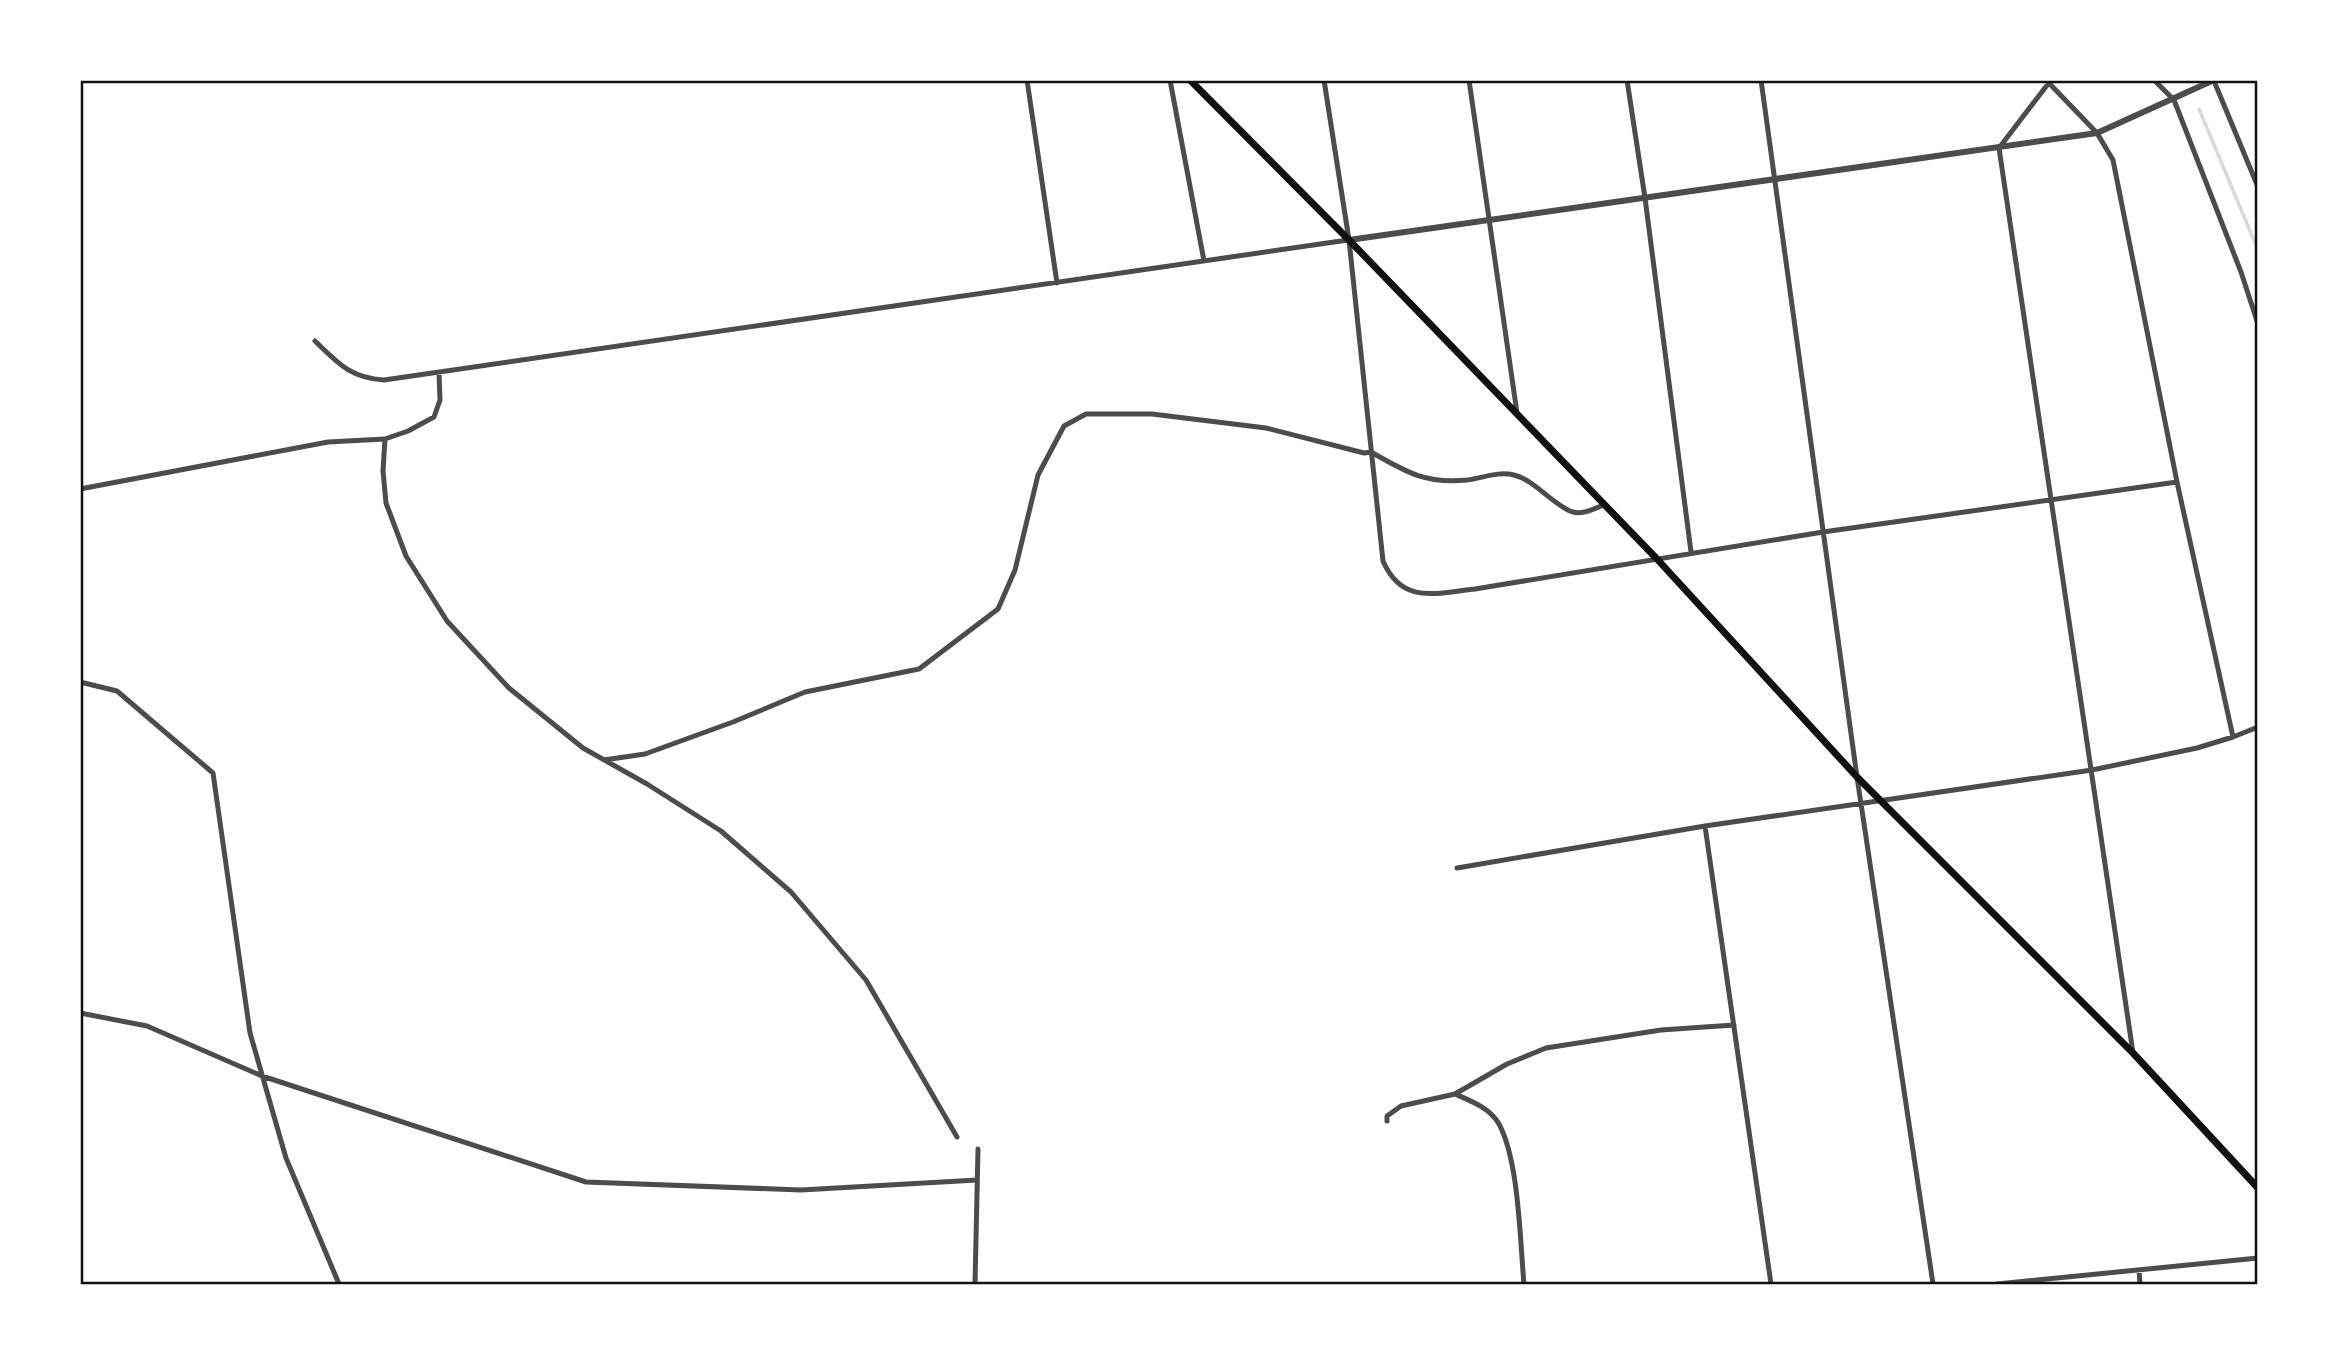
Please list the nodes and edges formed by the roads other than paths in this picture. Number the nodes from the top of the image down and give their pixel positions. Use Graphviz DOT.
graph roads {
  1 [pos="1027,80"];
  2 [pos="1170,80"];
  3 [pos="1190,80"];
  4 [pos="1324,80"];
  5 [pos="1469,80"];
  6 [pos="1627,80"];
  7 [pos="1761,80"];
  8 [pos="2154,80"];
  9 [pos="2049,81"];
  10 [pos="2214,81"];
  11 [pos="2174,100"];
  12 [pos="2097,133"];
  13 [pos="1999,148"];
  14 [pos="1777,180"];
  15 [pos="2258,187"];
  16 [pos="1645,198"];
  17 [pos="1489,219"];
  18 [pos="1349,240"];
  19 [pos="1204,261"];
  20 [pos="1057,283"];
  21 [pos="2258,324"];
  22 [pos="315,341"];
  23 [pos="439,373"];
  24 [pos="1518,416"];
  25 [pos="386,439"];
  26 [pos="1371,452"];
  27 [pos="2177,482"];
  28 [pos="80,489"];
  29 [pos="2050,499"];
  30 [pos="1604,505"];
  31 [pos="1823,532"];
  32 [pos="1691,552"];
  33 [pos="1657,559"];
  34 [pos="80,682"];
  35 [pos="2258,727"];
  36 [pos="2233,737"];
  37 [pos="604,760"];
  38 [pos="2092,770"];
  39 [pos="1857,777"];
  40 [pos="1879,800"];
  41 [pos="1862,802"];
  42 [pos="1705,826"];
  43 [pos="1457,868"];
  44 [pos="80,1013"];
  45 [pos="1734,1026"];
  46 [pos="2133,1053"];
  47 [pos="262,1076"];
  48 [pos="1455,1094"];
  49 [pos="1387,1121"];
  50 [pos="957,1137"];
  51 [pos="978,1149"];
  52 [pos="977,1180"];
  53 [pos="2258,1188"];
  54 [pos="2258,1258"];
  55 [pos="2138,1270"];
  56 [pos="339,1284"];
  57 [pos="975,1284"];
  58 [pos="1524,1284"];
  59 [pos="1771,1284"];
  60 [pos="1933,1284"];
  61 [pos="1997,1284"];
  62 [pos="2140,1284"];
  1 -- 20 [label="street"];
  2 -- 19 [label="street"];
  3 -- 18 [label="main road"];
  4 -- 18 [label="street"];
  5 -- 17 [label="street"];
  6 -- 16 [label="street"];
  7 -- 14 [label="street"];
  8 -- 11 [label="street"];
  9 -- 12 [label="street"];
  9 -- 13 [label="street"];
  10 -- 11 [label="street"];
  10 -- 15 [label="street"];
  11 -- 12 [label="street"];
  11 -- 21 [label="street"];
  12 -- 13 [label="street"];
  12 -- 27 [label="street"];
  13 -- 14 [label="street"];
  13 -- 29 [label="street"];
  14 -- 16 [label="street"];
  14 -- 31 [label="street"];
  16 -- 17 [label="street"];
  16 -- 32 [label="street"];
  17 -- 18 [label="street"];
  17 -- 24 [label="street"];
  18 -- 19 [label="street"];
  18 -- 24 [label="main road"];
  18 -- 26 [label="street"];
  19 -- 20 [label="street"];
  20 -- 23 [label="street"];
  22 -- 23 [label="street"];
  23 -- 25 [label="street"];
  24 -- 30 [label="main road"];
  25 -- 28 [label="street"];
  25 -- 37 [label="street"];
  26 -- 30 [label="street"];
  26 -- 33 [label="street"];
  26 -- 37 [label="street"];
  27 -- 29 [label="street"];
  27 -- 36 [label="street"];
  29 -- 31 [label="street"];
  29 -- 38 [label="street"];
  30 -- 33 [label="main road"];
  31 -- 32 [label="street"];
  31 -- 39 [label="street"];
  32 -- 33 [label="street"];
  33 -- 39 [label="main road"];
  34 -- 47 [label="street"];
  35 -- 36 [label="street"];
  36 -- 38 [label="street"];
  37 -- 50 [label="street"];
  38 -- 40 [label="street"];
  38 -- 46 [label="street"];
  39 -- 40 [label="main road"];
  39 -- 41 [label="street"];
  40 -- 41 [label="street"];
  40 -- 46 [label="main road"];
  41 -- 42 [label="street"];
  41 -- 60 [label="street"];
  42 -- 43 [label="street"];
  42 -- 45 [label="street"];
  44 -- 47 [label="street"];
  45 -- 48 [label="street"];
  45 -- 59 [label="street"];
  46 -- 53 [label="main road"];
  47 -- 52 [label="street"];
  47 -- 56 [label="street"];
  48 -- 49 [label="street"];
  48 -- 58 [label="street"];
  51 -- 52 [label="street"];
  52 -- 57 [label="street"];
  54 -- 55 [label="street"];
  55 -- 61 [label="street"];
  55 -- 62 [label="street"];
}
